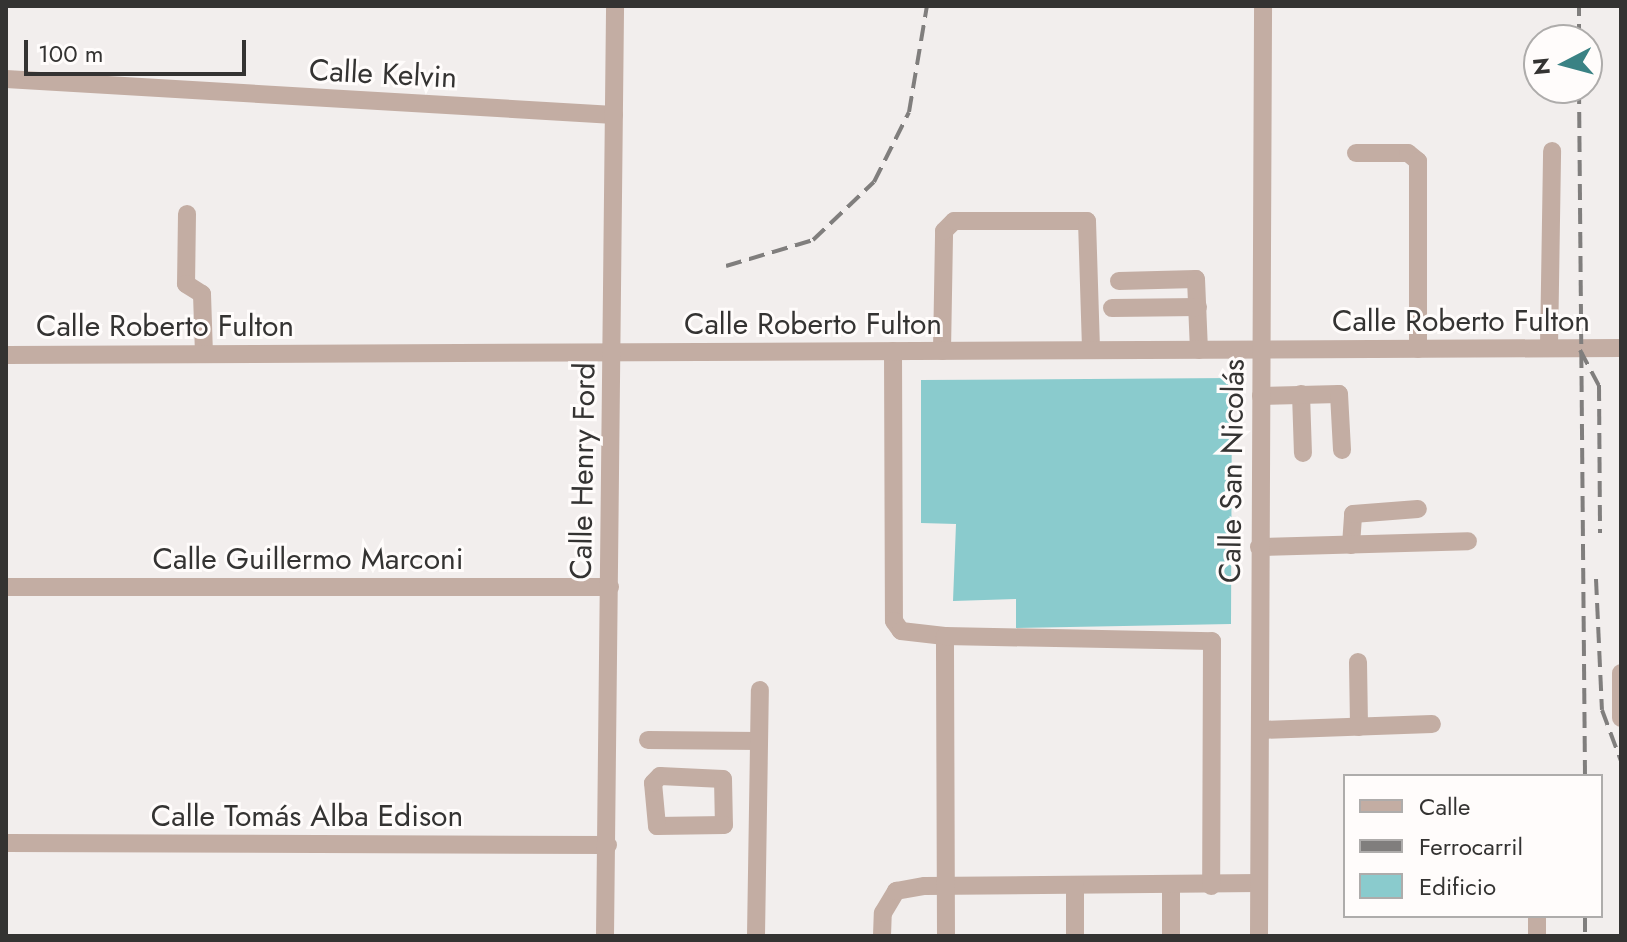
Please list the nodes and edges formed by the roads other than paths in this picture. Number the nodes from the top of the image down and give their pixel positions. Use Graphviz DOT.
graph roads {
  1 [pos="615,6"];
  2 [pos="1263,6"];
  3 [pos="6,79"];
  4 [pos="614,115"];
  5 [pos="1552,151"];
  6 [pos="1356,153"];
  7 [pos="187,214"];
  8 [pos="1119,281"];
  9 [pos="1198,307"];
  10 [pos="1112,308"];
  11 [pos="1549,348"];
  12 [pos="1621,348"];
  13 [pos="1262,349"];
  14 [pos="1418,349"];
  15 [pos="1091,350"];
  16 [pos="1199,350"];
  17 [pos="893,351"];
  18 [pos="942,351"];
  19 [pos="612,352"];
  20 [pos="204,354"];
  21 [pos="6,355"];
  22 [pos="1301,394"];
  23 [pos="1261,396"];
  24 [pos="1342,450"];
  25 [pos="1303,453"];
  26 [pos="1418,509"];
  27 [pos="1468,541"];
  28 [pos="1351,545"];
  29 [pos="1259,547"];
  30 [pos="6,587"];
  31 [pos="610,587"];
  32 [pos="945,636"];
  33 [pos="1358,662"];
  34 [pos="1621,673"];
  35 [pos="760,690"];
  36 [pos="1621,718"];
  37 [pos="1432,724"];
  38 [pos="1359,727"];
  39 [pos="1260,730"];
  40 [pos="648,740"];
  41 [pos="759,741"];
  42 [pos="724,802"];
  43 [pos="759,802"];
  44 [pos="6,843"];
  45 [pos="608,845"];
  46 [pos="1259,883"];
  47 [pos="948,886"];
  48 [pos="1075,886"];
  49 [pos="1171,886"];
  50 [pos="1211,886"];
  51 [pos="605,936"];
  52 [pos="756,936"];
  53 [pos="882,936"];
  54 [pos="946,936"];
  55 [pos="1075,936"];
  56 [pos="1171,936"];
  57 [pos="1259,936"];
  1 -- 4 [label="street, Calle Henry Ford"];
  2 -- 13 [label="street, Calle San Nicolás"];
  3 -- 4 [label="street, Calle Kelvin"];
  4 -- 19 [label="street, Calle Henry Ford"];
  5 -- 11 [label="street"];
  6 -- 14 [label="street"];
  7 -- 20 [label="street"];
  8 -- 9 [label="street"];
  9 -- 10 [label="street"];
  9 -- 16 [label="street"];
  11 -- 12 [label="street, Calle Roberto Fulton"];
  11 -- 14 [label="street, Calle Roberto Fulton"];
  13 -- 14 [label="street, Calle Roberto Fulton"];
  13 -- 16 [label="street, Calle Roberto Fulton"];
  13 -- 23 [label="street, Calle San Nicolás"];
  15 -- 16 [label="street, Calle Roberto Fulton"];
  15 -- 18 [label="street, Calle Roberto Fulton"];
  15 -- 18 [label="street"];
  17 -- 18 [label="street, Calle Roberto Fulton"];
  17 -- 19 [label="street, Calle Roberto Fulton"];
  17 -- 32 [label="street"];
  19 -- 20 [label="street, Calle Roberto Fulton"];
  19 -- 31 [label="street, Calle Henry Ford"];
  20 -- 21 [label="street, Calle Roberto Fulton"];
  22 -- 23 [label="street"];
  22 -- 24 [label="street"];
  22 -- 25 [label="street"];
  23 -- 29 [label="street, Calle San Nicolás"];
  26 -- 28 [label="street"];
  27 -- 28 [label="street"];
  28 -- 29 [label="street"];
  29 -- 39 [label="street, Calle San Nicolás"];
  30 -- 31 [label="street, Calle Guillermo Marconi"];
  31 -- 45 [label="street, Calle Henry Ford"];
  32 -- 47 [label="street"];
  32 -- 50 [label="street"];
  33 -- 38 [label="street"];
  34 -- 36 [label="street"];
  35 -- 41 [label="street"];
  37 -- 38 [label="street"];
  38 -- 39 [label="street"];
  39 -- 46 [label="street, Calle San Nicolás"];
  40 -- 41 [label="street"];
  41 -- 43 [label="street"];
  42 -- 42 [label="street"];
  42 -- 43 [label="street"];
  43 -- 52 [label="street"];
  44 -- 45 [label="street, Calle Tomás Alba Edison"];
  45 -- 51 [label="street, Calle Henry Ford"];
  46 -- 50 [label="street"];
  46 -- 57 [label="street, Calle San Nicolás"];
  47 -- 48 [label="street"];
  47 -- 53 [label="street"];
  47 -- 54 [label="street"];
  48 -- 49 [label="street"];
  48 -- 55 [label="street"];
  49 -- 50 [label="street"];
  49 -- 56 [label="street"];
}
